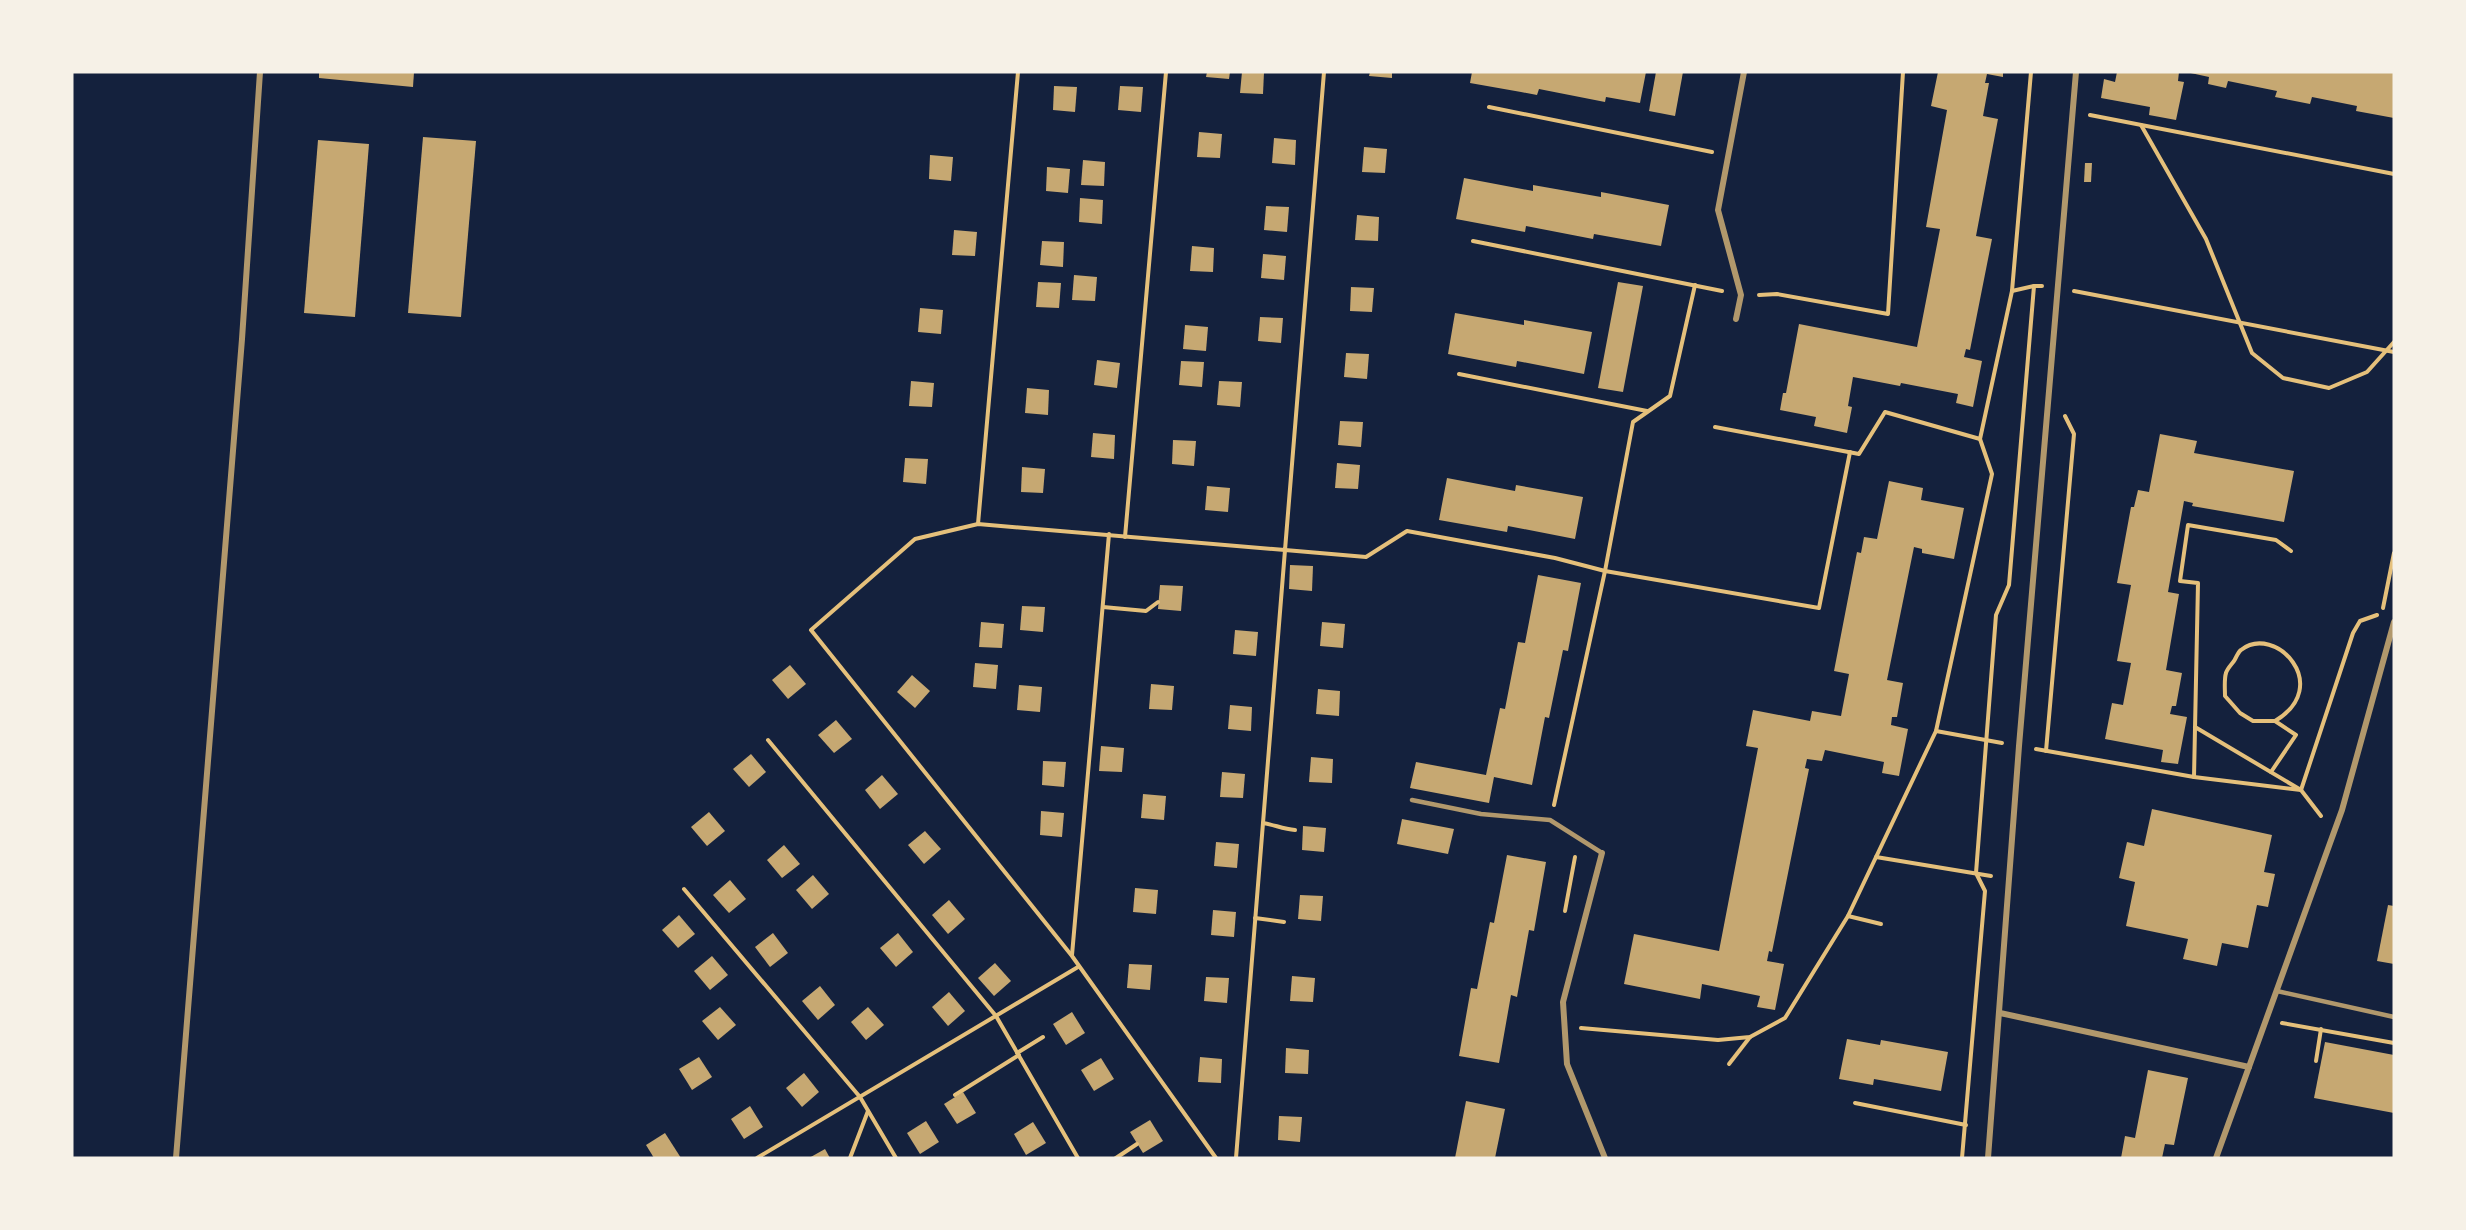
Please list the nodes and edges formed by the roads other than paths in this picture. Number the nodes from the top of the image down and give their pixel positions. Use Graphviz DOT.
graph roads {
  1 [pos="260,72"];
  2 [pos="1744,72"];
  3 [pos="2076,72"];
  4 [pos="1736,319"];
  5 [pos="2394,622"];
  6 [pos="1412,801"];
  7 [pos="1602,853"];
  8 [pos="2277,991"];
  9 [pos="2000,1013"];
  10 [pos="2394,1017"];
  11 [pos="2249,1067"];
  12 [pos="176,1158"];
  13 [pos="1605,1158"];
  14 [pos="1988,1158"];
  15 [pos="2216,1158"];
  1 -- 12 [label="street"];
  2 -- 4 [label="street"];
  3 -- 9 [label="street"];
  5 -- 8 [label="street"];
  6 -- 7 [label="lane"];
  7 -- 13 [label="street"];
  8 -- 10 [label="lane"];
  8 -- 11 [label="street"];
  9 -- 11 [label="street"];
  9 -- 14 [label="street"];
  11 -- 15 [label="street"];
}
